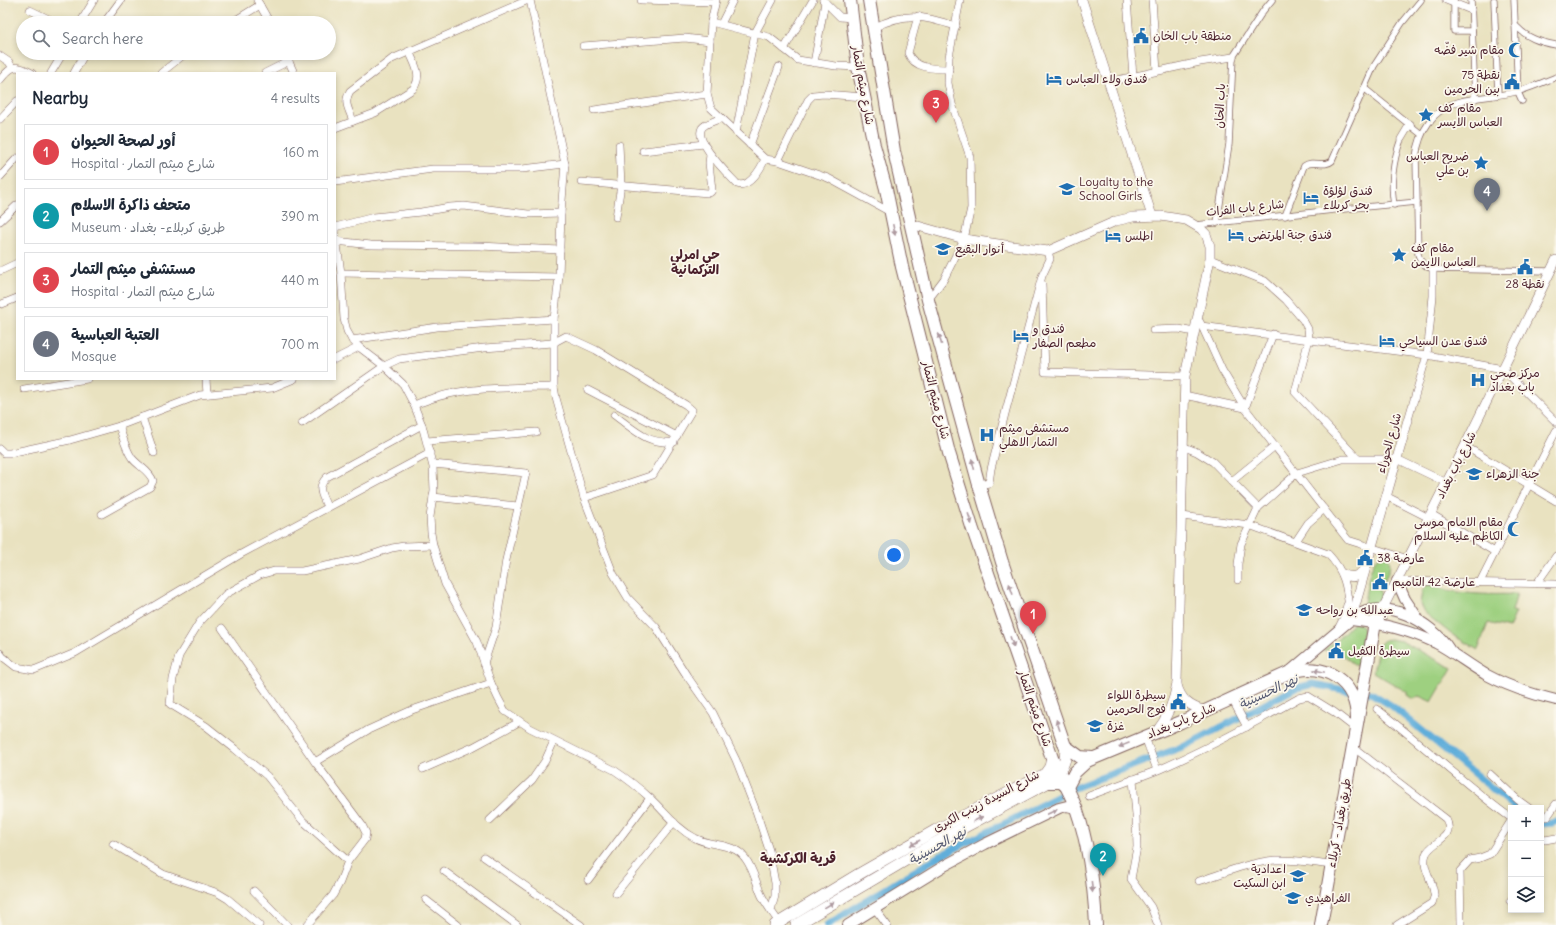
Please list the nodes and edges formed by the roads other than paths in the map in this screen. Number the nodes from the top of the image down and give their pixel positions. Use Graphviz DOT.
graph roads {
  1 [pos="94,0"];
  2 [pos="121,0"];
  3 [pos="529,0"];
  4 [pos="641,0"];
  5 [pos="733,0"];
  6 [pos="773,0"];
  7 [pos="813,0"];
  8 [pos="850,0"];
  9 [pos="869,0"];
  10 [pos="960,0"];
  11 [pos="1082,0"];
  12 [pos="1127,0"];
  13 [pos="1152,0"];
  14 [pos="1272,0"];
  15 [pos="1421,0"];
  16 [pos="1446,0"];
  17 [pos="1471,0"];
  18 [pos="1494,0"];
  19 [pos="1514,0"];
  20 [pos="715,1"];
  21 [pos="824,1"];
  22 [pos="1454,2"];
  23 [pos="259,3"];
  24 [pos="30,10"];
  25 [pos="1471,10"];
  26 [pos="42,16"];
  27 [pos="84,16"];
  28 [pos="109,16"];
  29 [pos="240,16"];
  30 [pos="266,16"];
  31 [pos="918,16"];
  32 [pos="852,18"];
  33 [pos="712,22"];
  34 [pos="721,24"];
  35 [pos="1515,24"];
  36 [pos="956,26"];
  37 [pos="873,28"];
  38 [pos="1472,31"];
  39 [pos="756,33"];
  40 [pos="710,41"];
  41 [pos="1556,45"];
  42 [pos="583,46"];
  43 [pos="784,49"];
  44 [pos="409,51"];
  45 [pos="0,56"];
  46 [pos="1234,57"];
  47 [pos="59,60"];
  48 [pos="81,60"];
  49 [pos="177,60"];
  50 [pos="290,61"];
  51 [pos="814,63"];
  52 [pos="12,67"];
  53 [pos="779,67"];
  54 [pos="858,67"];
  55 [pos="949,69"];
  56 [pos="1157,71"];
  57 [pos="30,72"];
  58 [pos="52,72"];
  59 [pos="75,72"];
  60 [pos="162,72"];
  61 [pos="267,72"];
  62 [pos="294,72"];
  63 [pos="1133,76"];
  64 [pos="1556,77"];
  65 [pos="0,80"];
  66 [pos="1108,82"];
  67 [pos="1364,88"];
  68 [pos="1518,92"];
  69 [pos="707,94"];
  70 [pos="1498,95"];
  71 [pos="864,97"];
  72 [pos="1475,99"];
  73 [pos="1522,101"];
  74 [pos="16,102"];
  75 [pos="594,110"];
  76 [pos="721,118"];
  77 [pos="0,119"];
  78 [pos="353,121"];
  79 [pos="1410,124"];
  80 [pos="336,128"];
  81 [pos="736,132"];
  82 [pos="1421,134"];
  83 [pos="1402,139"];
  84 [pos="704,144"];
  85 [pos="619,145"];
  86 [pos="750,145"];
  87 [pos="643,151"];
  88 [pos="894,151"];
  89 [pos="710,155"];
  90 [pos="877,155"];
  91 [pos="16,159"];
  92 [pos="765,159"];
  93 [pos="778,161"];
  94 [pos="565,164"];
  95 [pos="899,175"];
  96 [pos="0,177"];
  97 [pos="882,177"];
  98 [pos="336,182"];
  99 [pos="581,182"];
  100 [pos="621,185"];
  101 [pos="1417,202"];
  102 [pos="1394,205"];
  103 [pos="16,206"];
  104 [pos="890,212"];
  105 [pos="560,213"];
  106 [pos="1152,216"];
  107 [pos="1285,216"];
  108 [pos="616,217"];
  109 [pos="0,221"];
  110 [pos="1217,223"];
  111 [pos="911,224"];
  112 [pos="1196,225"];
  113 [pos="336,228"];
  114 [pos="964,239"];
  115 [pos="336,240"];
  116 [pos="560,250"];
  117 [pos="1048,251"];
  118 [pos="1210,259"];
  119 [pos="1556,260"];
  120 [pos="16,263"];
  121 [pos="1433,269"];
  122 [pos="0,271"];
  123 [pos="1550,271"];
  124 [pos="341,273"];
  125 [pos="559,276"];
  126 [pos="1042,276"];
  127 [pos="338,293"];
  128 [pos="16,298"];
  129 [pos="928,300"];
  130 [pos="2,304"];
  131 [pos="554,319"];
  132 [pos="1198,326"];
  133 [pos="1152,330"];
  134 [pos="1273,334"];
  135 [pos="1308,339"];
  136 [pos="352,340"];
  137 [pos="553,343"];
  138 [pos="359,348"];
  139 [pos="1427,355"];
  140 [pos="336,359"];
  141 [pos="384,366"];
  142 [pos="1503,370"];
  143 [pos="1185,376"];
  144 [pos="81,380"];
  145 [pos="206,380"];
  146 [pos="292,380"];
  147 [pos="554,387"];
  148 [pos="24,389"];
  149 [pos="588,390"];
  150 [pos="207,394"];
  151 [pos="1184,395"];
  152 [pos="414,405"];
  153 [pos="1245,408"];
  154 [pos="614,415"];
  155 [pos="142,417"];
  156 [pos="961,417"];
  157 [pos="1408,420"];
  158 [pos="1556,422"];
  159 [pos="302,423"];
  160 [pos="942,423"];
  161 [pos="120,426"];
  162 [pos="422,426"];
  163 [pos="1556,431"];
  164 [pos="536,432"];
  165 [pos="675,439"];
  166 [pos="427,441"];
  167 [pos="1182,446"];
  168 [pos="1275,446"];
  169 [pos="1466,446"];
  170 [pos="969,448"];
  171 [pos="0,449"];
  172 [pos="154,453"];
  173 [pos="430,453"];
  174 [pos="949,453"];
  175 [pos="1357,458"];
  176 [pos="1397,459"];
  177 [pos="433,464"];
  178 [pos="1298,473"];
  179 [pos="1232,481"];
  180 [pos="1447,483"];
  181 [pos="979,485"];
  182 [pos="1528,486"];
  183 [pos="1386,496"];
  184 [pos="433,497"];
  185 [pos="584,498"];
  186 [pos="1556,502"];
  187 [pos="518,506"];
  188 [pos="327,507"];
  189 [pos="1258,508"];
  190 [pos="1324,509"];
  191 [pos="102,514"];
  192 [pos="1182,516"];
  193 [pos="1430,516"];
  194 [pos="1249,525"];
  195 [pos="1296,541"];
  196 [pos="433,545"];
  197 [pos="1372,547"];
  198 [pos="1495,552"];
  199 [pos="1556,556"];
  200 [pos="1408,558"];
  201 [pos="1366,566"];
  202 [pos="1343,574"];
  203 [pos="1238,580"];
  204 [pos="1397,581"];
  205 [pos="1480,582"];
  206 [pos="1537,583"];
  207 [pos="1556,584"];
  208 [pos="1347,591"];
  209 [pos="1382,610"];
  210 [pos="1351,620"];
  211 [pos="1375,623"];
  212 [pos="1422,623"];
  213 [pos="222,628"];
  214 [pos="1335,634"];
  215 [pos="1452,652"];
  216 [pos="0,653"];
  217 [pos="484,663"];
  218 [pos="1288,673"];
  219 [pos="491,683"];
  220 [pos="1177,683"];
  221 [pos="1556,700"];
  222 [pos="1235,704"];
  223 [pos="1377,709"];
  224 [pos="1206,710"];
  225 [pos="1357,718"];
  226 [pos="519,722"];
  227 [pos="1247,727"];
  228 [pos="1149,738"];
  229 [pos="554,741"];
  230 [pos="1066,746"];
  231 [pos="1353,747"];
  232 [pos="1052,758"];
  233 [pos="1092,758"];
  234 [pos="315,762"];
  235 [pos="423,769"];
  236 [pos="1157,770"];
  237 [pos="1059,773"];
  238 [pos="1490,774"];
  239 [pos="1047,778"];
  240 [pos="1134,779"];
  241 [pos="1067,787"];
  242 [pos="1089,796"];
  243 [pos="650,798"];
  244 [pos="1556,804"];
  245 [pos="1525,805"];
  246 [pos="1076,808"];
  247 [pos="1544,815"];
  248 [pos="1508,816"];
  249 [pos="490,820"];
  250 [pos="674,822"];
  251 [pos="1508,826"];
  252 [pos="1556,838"];
  253 [pos="1544,841"];
  254 [pos="113,844"];
  255 [pos="484,857"];
  256 [pos="348,861"];
  257 [pos="1332,865"];
  258 [pos="444,871"];
  259 [pos="588,880"];
  260 [pos="1199,881"];
  261 [pos="254,891"];
  262 [pos="616,893"];
  263 [pos="426,900"];
  264 [pos="875,909"];
  265 [pos="771,910"];
  266 [pos="456,924"];
  267 [pos="778,924"];
  268 [pos="259,925"];
  269 [pos="287,925"];
  270 [pos="307,925"];
  271 [pos="517,925"];
  272 [pos="581,925"];
  273 [pos="796,925"];
  274 [pos="848,925"];
  275 [pos="887,925"];
  276 [pos="1096,925"];
  277 [pos="1158,925"];
  278 [pos="1321,925"];
  279 [pos="1397,925"];
  280 [pos="1461,925"];
  1 -- 27 [label="street"];
  2 -- 28 [label="street"];
  3 -- 44 [label="street"];
  3 -- 94 [label="street"];
  4 -- 20 [label="street"];
  5 -- 34 [label="street"];
  6 -- 39 [label="street"];
  7 -- 43 [label="street"];
  8 -- 32 [label="highway, شارع ميثم التمار"];
  9 -- 37 [label="highway, شارع ميثم التمار"];
  10 -- 36 [label="street"];
  11 -- 66 [label="street"];
  12 -- 63 [label="street"];
  13 -- 56 [label="street"];
  14 -- 46 [label="street, باب الخان"];
  15 -- 67 [label="street"];
  16 -- 22 [label="street"];
  17 -- 25 [label="street"];
  18 -- 70 [label="street"];
  19 -- 35 [label="street"];
  20 -- 33 [label="street"];
  21 -- 32 [label="street"];
  21 -- 51 [label="street"];
  22 -- 25 [label="street"];
  22 -- 38 [label="street"];
  23 -- 29 [label="street"];
  23 -- 30 [label="street"];
  24 -- 26 [label="street"];
  25 -- 38 [label="street"];
  31 -- 36 [label="street"];
  31 -- 37 [label="street"];
  31 -- 55 [label="street"];
  32 -- 54 [label="highway, شارع ميثم التمار"];
  33 -- 34 [label="street"];
  33 -- 40 [label="street"];
  34 -- 39 [label="street"];
  35 -- 41 [label="street"];
  35 -- 68 [label="street"];
  36 -- 55 [label="street"];
  37 -- 88 [label="highway, شارع ميثم التمار"];
  38 -- 72 [label="street"];
  39 -- 43 [label="street"];
  39 -- 81 [label="street"];
  40 -- 42 [label="street"];
  40 -- 69 [label="street"];
  43 -- 51 [label="street"];
  44 -- 78 [label="street"];
  44 -- 78 [label="street"];
  45 -- 52 [label="street"];
  46 -- 56 [label="street"];
  46 -- 110 [label="street, باب الخان"];
  47 -- 58 [label="street"];
  48 -- 59 [label="street"];
  49 -- 60 [label="street"];
  50 -- 61 [label="street"];
  50 -- 62 [label="street"];
  51 -- 54 [label="street"];
  52 -- 57 [label="street"];
  52 -- 65 [label="street"];
  53 -- 86 [label="street"];
  54 -- 71 [label="highway, شارع ميثم التمار"];
  55 -- 114 [label="street"];
  56 -- 63 [label="street"];
  63 -- 66 [label="street"];
  64 -- 68 [label="street"];
  66 -- 106 [label="street"];
  67 -- 79 [label="street"];
  67 -- 107 [label="street"];
  68 -- 70 [label="street"];
  68 -- 73 [label="street"];
  69 -- 75 [label="street"];
  69 -- 76 [label="street"];
  70 -- 72 [label="street"];
  71 -- 90 [label="highway, شارع ميثم التمار"];
  71 -- 93 [label="street"];
  72 -- 82 [label="street"];
  74 -- 77 [label="street"];
  76 -- 81 [label="street"];
  76 -- 84 [label="street"];
  78 -- 80 [label="street"];
  79 -- 82 [label="street"];
  79 -- 83 [label="street"];
  81 -- 86 [label="street"];
  82 -- 101 [label="street"];
  83 -- 102 [label="street"];
  84 -- 87 [label="street"];
  84 -- 89 [label="street"];
  85 -- 100 [label="street"];
  86 -- 92 [label="street"];
  88 -- 90 [label="highway"];
  88 -- 95 [label="highway, شارع ميثم التمار"];
  89 -- 92 [label="street"];
  89 -- 100 [label="street"];
  90 -- 97 [label="highway, شارع ميثم التمار"];
  91 -- 96 [label="street"];
  92 -- 93 [label="street"];
  93 -- 104 [label="street"];
  94 -- 98 [label="street"];
  94 -- 105 [label="street"];
  95 -- 97 [label="highway"];
  95 -- 111 [label="highway, شارع ميثم التمار"];
  97 -- 104 [label="highway, شارع ميثم التمار"];
  99 -- 100 [label="street"];
  100 -- 108 [label="street"];
  101 -- 102 [label="street, شارع باب الفرات"];
  101 -- 121 [label="street"];
  102 -- 107 [label="street, شارع باب الفرات"];
  103 -- 109 [label="street"];
  104 -- 160 [label="highway, شارع ميثم التمار, one-way"];
  105 -- 113 [label="street"];
  105 -- 116 [label="street"];
  106 -- 112 [label="street, شارع باب الفرات"];
  106 -- 117 [label="street, شارع باب الفرات"];
  107 -- 110 [label="street, شارع باب الفرات"];
  110 -- 112 [label="street, شارع باب الفرات"];
  111 -- 114 [label="street"];
  111 -- 129 [label="highway, شارع ميثم التمار"];
  112 -- 118 [label="street"];
  114 -- 117 [label="street"];
  114 -- 129 [label="street"];
  115 -- 116 [label="street"];
  115 -- 124 [label="street"];
  116 -- 125 [label="street"];
  117 -- 126 [label="street"];
  118 -- 132 [label="street"];
  118 -- 135 [label="street"];
  119 -- 123 [label="street, شارع باب بغداد"];
  120 -- 122 [label="street"];
  121 -- 123 [label="street"];
  121 -- 139 [label="street, شارع الحوراء"];
  123 -- 142 [label="street, شارع باب بغداد"];
  124 -- 125 [label="street"];
  124 -- 127 [label="street"];
  125 -- 131 [label="street"];
  126 -- 143 [label="street"];
  126 -- 181 [label="street"];
  127 -- 136 [label="street"];
  128 -- 130 [label="street"];
  156 -- 129 [label="highway, شارع ميثم التمار, one-way"];
  131 -- 136 [label="street"];
  131 -- 137 [label="street"];
  132 -- 133 [label="street"];
  132 -- 134 [label="street"];
  132 -- 143 [label="street"];
  132 -- 153 [label="street"];
  134 -- 135 [label="street"];
  134 -- 153 [label="street"];
  135 -- 139 [label="street"];
  135 -- 175 [label="street"];
  136 -- 138 [label="street"];
  137 -- 141 [label="street"];
  137 -- 147 [label="street"];
  137 -- 165 [label="street"];
  138 -- 140 [label="street"];
  138 -- 141 [label="street"];
  139 -- 142 [label="street"];
  139 -- 157 [label="street, شارع الحوراء"];
  141 -- 152 [label="street"];
  141 -- 159 [label="street"];
  142 -- 158 [label="street"];
  142 -- 169 [label="street, شارع باب بغداد"];
  143 -- 151 [label="street"];
  144 -- 148 [label="street"];
  145 -- 150 [label="street"];
  146 -- 150 [label="street"];
  147 -- 152 [label="street"];
  147 -- 185 [label="street"];
  149 -- 165 [label="street"];
  150 -- 155 [label="street"];
  151 -- 153 [label="street"];
  151 -- 167 [label="street"];
  152 -- 162 [label="street"];
  153 -- 168 [label="street"];
  154 -- 165 [label="street"];
  155 -- 161 [label="street"];
  155 -- 172 [label="street"];
  156 -- 160 [label="highway"];
  156 -- 170 [label="highway, شارع ميثم التمار"];
  157 -- 176 [label="street, شارع الحوراء"];
  160 -- 174 [label="highway, شارع ميثم التمار"];
  161 -- 171 [label="street"];
  161 -- 191 [label="street"];
  162 -- 166 [label="street"];
  162 -- 188 [label="street"];
  163 -- 182 [label="street"];
  164 -- 166 [label="street"];
  165 -- 185 [label="street"];
  166 -- 173 [label="street"];
  167 -- 179 [label="street"];
  167 -- 192 [label="street"];
  168 -- 178 [label="street"];
  168 -- 179 [label="street"];
  169 -- 180 [label="street, شارع باب بغداد"];
  169 -- 182 [label="street"];
  170 -- 174 [label="highway"];
  181 -- 170 [label="highway, شارع ميثم التمار, one-way"];
  173 -- 177 [label="street"];
  173 -- 188 [label="street"];
  174 -- 232 [label="highway, شارع ميثم التمار, one-way"];
  175 -- 176 [label="street"];
  175 -- 178 [label="street"];
  176 -- 180 [label="street"];
  176 -- 183 [label="street, شارع الحوراء"];
  177 -- 184 [label="street"];
  177 -- 187 [label="street"];
  178 -- 189 [label="street"];
  178 -- 190 [label="street"];
  179 -- 189 [label="street"];
  180 -- 193 [label="street, شارع باب بغداد"];
  230 -- 181 [label="highway, شارع ميثم التمار, one-way"];
  182 -- 186 [label="street"];
  182 -- 198 [label="street"];
  183 -- 193 [label="street"];
  183 -- 197 [label="street, شارع الحوراء"];
  184 -- 187 [label="street"];
  184 -- 196 [label="street"];
  185 -- 265 [label="street"];
  187 -- 217 [label="street"];
  188 -- 216 [label="street"];
  189 -- 194 [label="street"];
  190 -- 195 [label="street"];
  190 -- 197 [label="street"];
  192 -- 194 [label="street"];
  192 -- 220 [label="street"];
  193 -- 198 [label="street"];
  193 -- 200 [label="street, شارع باب بغداد"];
  194 -- 195 [label="street"];
  194 -- 203 [label="street"];
  195 -- 202 [label="street"];
  196 -- 217 [label="street"];
  196 -- 256 [label="street"];
  197 -- 200 [label="street"];
  197 -- 201 [label="street, شارع الحوراء"];
  198 -- 205 [label="street"];
  199 -- 206 [label="street"];
  200 -- 204 [label="street, شارع باب بغداد"];
  201 -- 202 [label="street"];
  201 -- 210 [label="street, شارع الحوراء"];
  202 -- 208 [label="street"];
  204 -- 205 [label="street"];
  204 -- 209 [label="street, شارع باب بغداد"];
  204 -- 212 [label="main road"];
  205 -- 206 [label="street"];
  206 -- 207 [label="street"];
  208 -- 210 [label="street"];
  208 -- 214 [label="street"];
  209 -- 210 [label="main road, شارع باب بغداد"];
  209 -- 211 [label="highway, طريق بغداد - كربلاء"];
  209 -- 212 [label="main road"];
  210 -- 211 [label="main road"];
  210 -- 214 [label="main road, شارع باب بغداد"];
  211 -- 215 [label="main road"];
  211 -- 225 [label="highway, طريق بغداد - كربلاء"];
  212 -- 215 [label="main road"];
  213 -- 234 [label="street"];
  214 -- 218 [label="main road, شارع باب بغداد"];
  215 -- 221 [label="main road"];
  217 -- 219 [label="street"];
  218 -- 222 [label="highway, شارع باب بغداد"];
  225 -- 218 [label="highway, one-way"];
  219 -- 226 [label="street"];
  219 -- 234 [label="street"];
  220 -- 224 [label="street"];
  220 -- 228 [label="street"];
  222 -- 224 [label="highway, شارع باب بغداد"];
  222 -- 227 [label="street"];
  223 -- 248 [label="street"];
  224 -- 228 [label="highway, شارع باب بغداد"];
  225 -- 227 [label="street"];
  225 -- 231 [label="highway, طريق بغداد - كربلاء"];
  226 -- 229 [label="street"];
  226 -- 235 [label="street"];
  227 -- 236 [label="street"];
  228 -- 233 [label="highway, شارع باب بغداد, one-way"];
  228 -- 236 [label="street"];
  229 -- 243 [label="street"];
  229 -- 249 [label="street"];
  230 -- 233 [label="highway, شارع ميثم التمار"];
  230 -- 237 [label="main road, شارع السيدة زينب الكبرى"];
  231 -- 257 [label="highway, طريق بغداد - كربلاء"];
  231 -- 279 [label="street"];
  232 -- 237 [label="highway, شارع ميثم التمار"];
  232 -- 239 [label="main road, شارع السيدة زينب الكبرى"];
  233 -- 241 [label="highway, شارع باب بغداد"];
  234 -- 256 [label="street"];
  236 -- 240 [label="street"];
  237 -- 239 [label="main road, شارع السيدة زينب الكبرى"];
  237 -- 241 [label="highway, شارع ميثم التمار"];
  238 -- 245 [label="street"];
  239 -- 241 [label="highway"];
  239 -- 267 [label="main road, شارع السيدة زينب الكبرى, one-way"];
  273 -- 239 [label="main road, شارع السيدة زينب الكبرى, one-way"];
  240 -- 242 [label="street"];
  240 -- 277 [label="street"];
  241 -- 246 [label="highway"];
  243 -- 250 [label="street"];
  243 -- 259 [label="street"];
  244 -- 247 [label="street"];
  264 -- 246 [label="main road, one-way"];
  246 -- 276 [label="highway, one-way"];
  250 -- 262 [label="street"];
  250 -- 265 [label="street"];
  251 -- 280 [label="street"];
  252 -- 253 [label="street"];
  254 -- 268 [label="street"];
  255 -- 272 [label="street"];
  256 -- 270 [label="street"];
  257 -- 260 [label="street"];
  257 -- 278 [label="highway, طريق بغداد - كربلاء"];
  258 -- 271 [label="street"];
  261 -- 269 [label="street"];
  263 -- 266 [label="street"];
  264 -- 274 [label="main road"];
  264 -- 275 [label="street"];
  265 -- 267 [label="street"];
}
